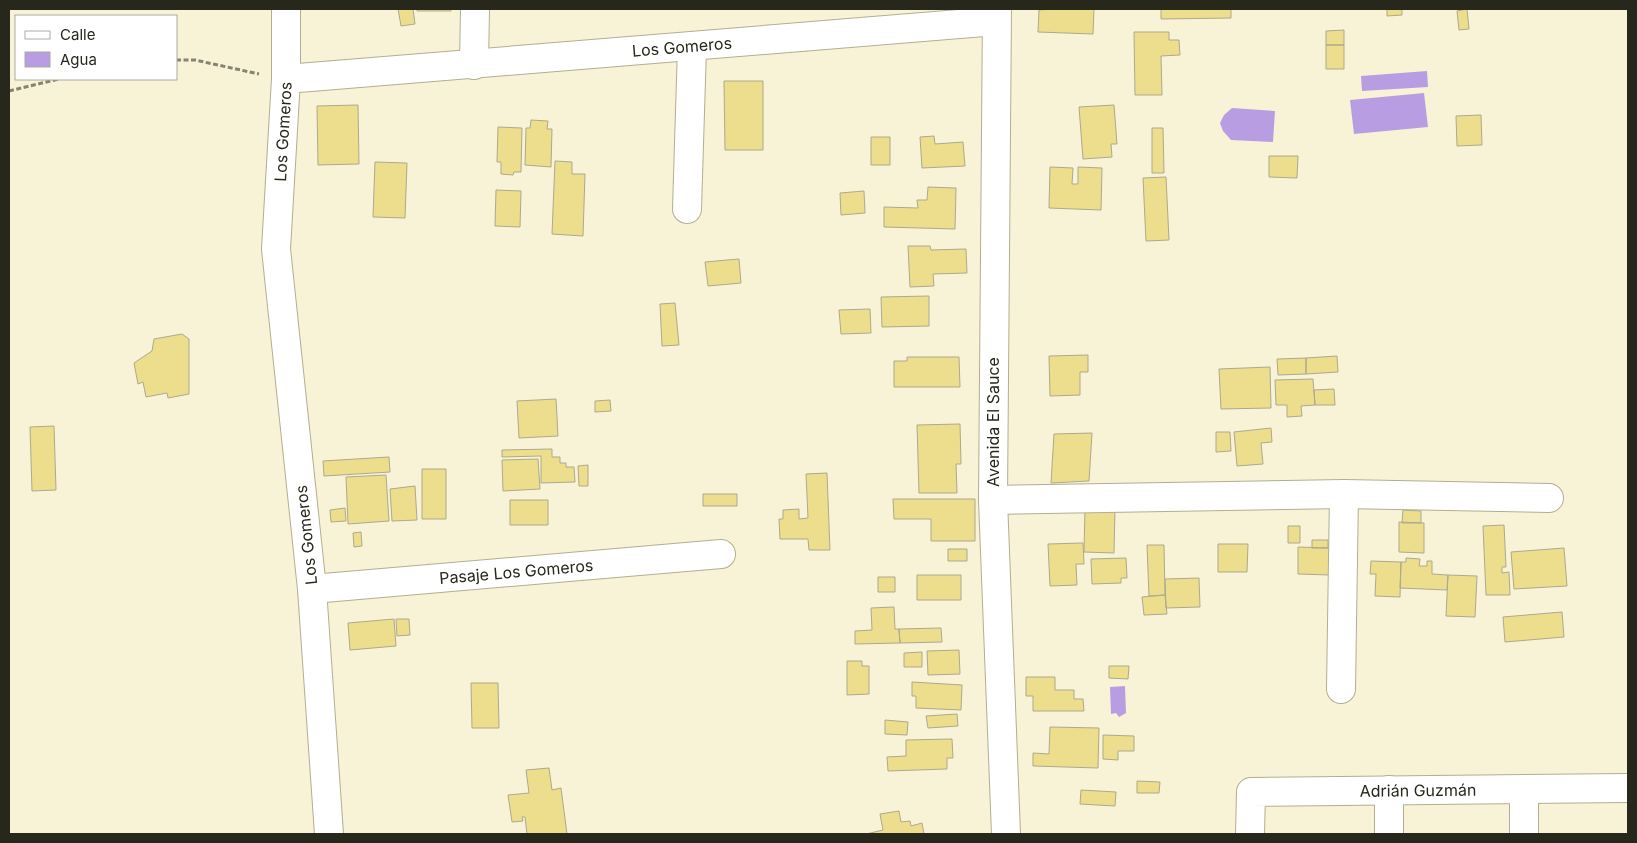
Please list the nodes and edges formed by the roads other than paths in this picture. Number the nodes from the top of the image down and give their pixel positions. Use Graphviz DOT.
graph roads {
  1 [pos="286,9"];
  2 [pos="474,9"];
  3 [pos="997,15"];
  4 [pos="692,47"];
  5 [pos="474,65"];
  6 [pos="286,79"];
  7 [pos="687,209"];
  8 [pos="1344,494"];
  9 [pos="1549,498"];
  10 [pos="992,500"];
  11 [pos="721,554"];
  12 [pos="312,589"];
  13 [pos="1341,689"];
  14 [pos="1628,788"];
  15 [pos="1524,789"];
  16 [pos="1389,790"];
  17 [pos="329,834"];
  18 [pos="1006,834"];
  19 [pos="1250,834"];
  20 [pos="1389,834"];
  21 [pos="1524,834"];
  1 -- 6 [label="street"];
  2 -- 5 [label="street"];
  3 -- 4 [label="street, Los Gomeros"];
  3 -- 10 [label="street, Avenida El Sauce"];
  4 -- 5 [label="street, Los Gomeros"];
  4 -- 7 [label="street"];
  5 -- 6 [label="street, Los Gomeros"];
  6 -- 12 [label="street, Los Gomeros"];
  8 -- 9 [label="street"];
  8 -- 10 [label="street"];
  8 -- 13 [label="street"];
  10 -- 18 [label="street, Avenida El Sauce"];
  11 -- 12 [label="street, Pasaje Los Gomeros"];
  12 -- 17 [label="street, Los Gomeros"];
  14 -- 15 [label="street, Adrián Guzmán"];
  15 -- 16 [label="street, Adrián Guzmán"];
  15 -- 21 [label="street"];
  16 -- 19 [label="street, Adrián Guzmán"];
  16 -- 20 [label="street"];
}
